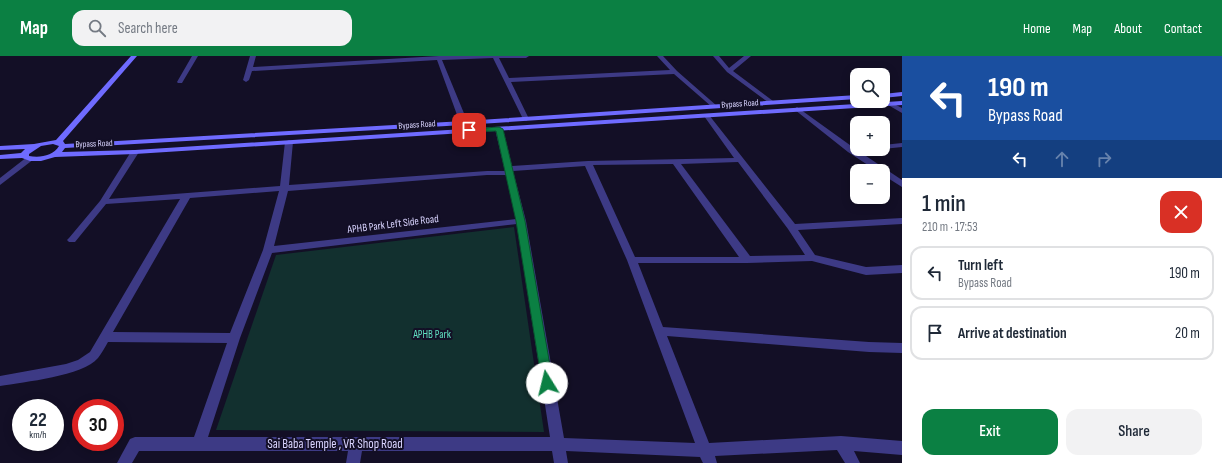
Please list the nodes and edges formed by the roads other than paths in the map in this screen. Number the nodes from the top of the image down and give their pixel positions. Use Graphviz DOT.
graph roads {
  1 [pos="134,56"];
  2 [pos="195,56"];
  3 [pos="253,56"];
  4 [pos="340,56"];
  5 [pos="526,56"];
  6 [pos="660,56"];
  7 [pos="716,56"];
  8 [pos="748,56"];
  9 [pos="496,57"];
  10 [pos="439,58"];
  11 [pos="339,64"];
  12 [pos="249,69"];
  13 [pos="729,71"];
  14 [pos="675,72"];
  15 [pos="246,80"];
  16 [pos="507,80"];
  17 [pos="180,82"];
  18 [pos="902,94"];
  19 [pos="890,95"];
  20 [pos="850,97"];
  21 [pos="771,102"];
  22 [pos="902,103"];
  23 [pos="890,104"];
  24 [pos="714,106"];
  25 [pos="850,106"];
  26 [pos="797,109"];
  27 [pos="902,111"];
  28 [pos="708,116"];
  29 [pos="526,119"];
  30 [pos="464,123"];
  31 [pos="499,129"];
  32 [pos="289,142"];
  33 [pos="60,144"];
  34 [pos="36,145"];
  35 [pos="850,146"];
  36 [pos="901,146"];
  37 [pos="890,147"];
  38 [pos="0,148"];
  39 [pos="135,152"];
  40 [pos="53,155"];
  41 [pos="864,156"];
  42 [pos="0,157"];
  43 [pos="28,157"];
  44 [pos="740,160"];
  45 [pos="676,162"];
  46 [pos="588,163"];
  47 [pos="510,171"];
  48 [pos="0,182"];
  49 [pos="902,184"];
  50 [pos="284,189"];
  51 [pos="187,195"];
  52 [pos="103,202"];
  53 [pos="902,220"];
  54 [pos="521,221"];
  55 [pos="792,227"];
  56 [pos="72,240"];
  57 [pos="268,250"];
  58 [pos="812,258"];
  59 [pos="632,260"];
  60 [pos="747,260"];
  61 [pos="902,269"];
  62 [pos="659,331"];
  63 [pos="106,337"];
  64 [pos="234,338"];
  65 [pos="902,348"];
  66 [pos="0,381"];
  67 [pos="841,443"];
  68 [pos="199,444"];
  69 [pos="356,444"];
  70 [pos="557,444"];
  71 [pos="902,448"];
  72 [pos="705,450"];
  73 [pos="124,463"];
  74 [pos="353,463"];
  75 [pos="561,463"];
  76 [pos="710,463"];
  77 [pos="853,463"];
  1 -- 33 [label="main road"];
  2 -- 17 [label="street"];
  3 -- 12 [label="street"];
  4 -- 11 [label="street"];
  5 -- 9 [label="street"];
  6 -- 14 [label="street"];
  7 -- 13 [label="street"];
  8 -- 13 [label="street"];
  9 -- 10 [label="street"];
  9 -- 16 [label="street"];
  10 -- 11 [label="street"];
  10 -- 30 [label="street"];
  11 -- 12 [label="street"];
  12 -- 15 [label="street"];
  13 -- 21 [label="street"];
  14 -- 16 [label="street"];
  14 -- 24 [label="street"];
  16 -- 29 [label="street"];
  18 -- 19 [label="main road"];
  20 -- 21 [label="main road, Bypass Road"];
  21 -- 24 [label="main road, Bypass Road"];
  22 -- 23 [label="main road, Bypass Road"];
  23 -- 27 [label="street"];
  24 -- 29 [label="main road, Bypass Road"];
  25 -- 26 [label="main road, Bypass Road"];
  26 -- 28 [label="main road, Bypass Road"];
  26 -- 35 [label="street"];
  28 -- 31 [label="main road, Bypass Road"];
  28 -- 44 [label="street"];
  29 -- 30 [label="main road, Bypass Road"];
  30 -- 33 [label="main road, Bypass Road"];
  31 -- 32 [label="main road, Bypass Road"];
  31 -- 47 [label="street"];
  32 -- 39 [label="main road, Bypass Road"];
  32 -- 50 [label="street"];
  33 -- 34 [label="main road, Bypass Road"];
  33 -- 40 [label="main road"];
  34 -- 38 [label="main road, Bypass Road"];
  34 -- 43 [label="main road"];
  36 -- 37 [label="street"];
  39 -- 40 [label="main road, Bypass Road"];
  39 -- 52 [label="street"];
  40 -- 43 [label="main road, Bypass Road"];
  41 -- 49 [label="street"];
  42 -- 43 [label="main road, Bypass Road"];
  43 -- 48 [label="street"];
  44 -- 45 [label="street"];
  44 -- 55 [label="street"];
  45 -- 46 [label="street"];
  45 -- 60 [label="street"];
  46 -- 47 [label="street"];
  46 -- 59 [label="street"];
  47 -- 50 [label="street"];
  47 -- 54 [label="street"];
  50 -- 51 [label="street"];
  50 -- 57 [label="street"];
  51 -- 52 [label="street"];
  51 -- 63 [label="street"];
  52 -- 56 [label="street"];
  53 -- 55 [label="street"];
  54 -- 57 [label="street, APHB Park Left Side Road"];
  54 -- 70 [label="street"];
  55 -- 58 [label="street"];
  57 -- 64 [label="street"];
  58 -- 60 [label="street"];
  58 -- 61 [label="street"];
  59 -- 60 [label="street"];
  59 -- 62 [label="street"];
  62 -- 65 [label="street"];
  62 -- 72 [label="street"];
  63 -- 64 [label="street"];
  63 -- 66 [label="street"];
  64 -- 68 [label="street"];
  67 -- 71 [label="street, Sai Baba Temple , VR Shop Road"];
  67 -- 72 [label="street, Sai Baba Temple , VR Shop Road"];
  67 -- 77 [label="street"];
  68 -- 69 [label="street, Sai Baba Temple , VR Shop Road"];
  68 -- 73 [label="street, Sai Baba Temple , VR Shop Road"];
  69 -- 70 [label="street, Sai Baba Temple , VR Shop Road"];
  69 -- 74 [label="street"];
  70 -- 72 [label="street, Sai Baba Temple , VR Shop Road"];
  70 -- 75 [label="street"];
  72 -- 76 [label="street"];
}
